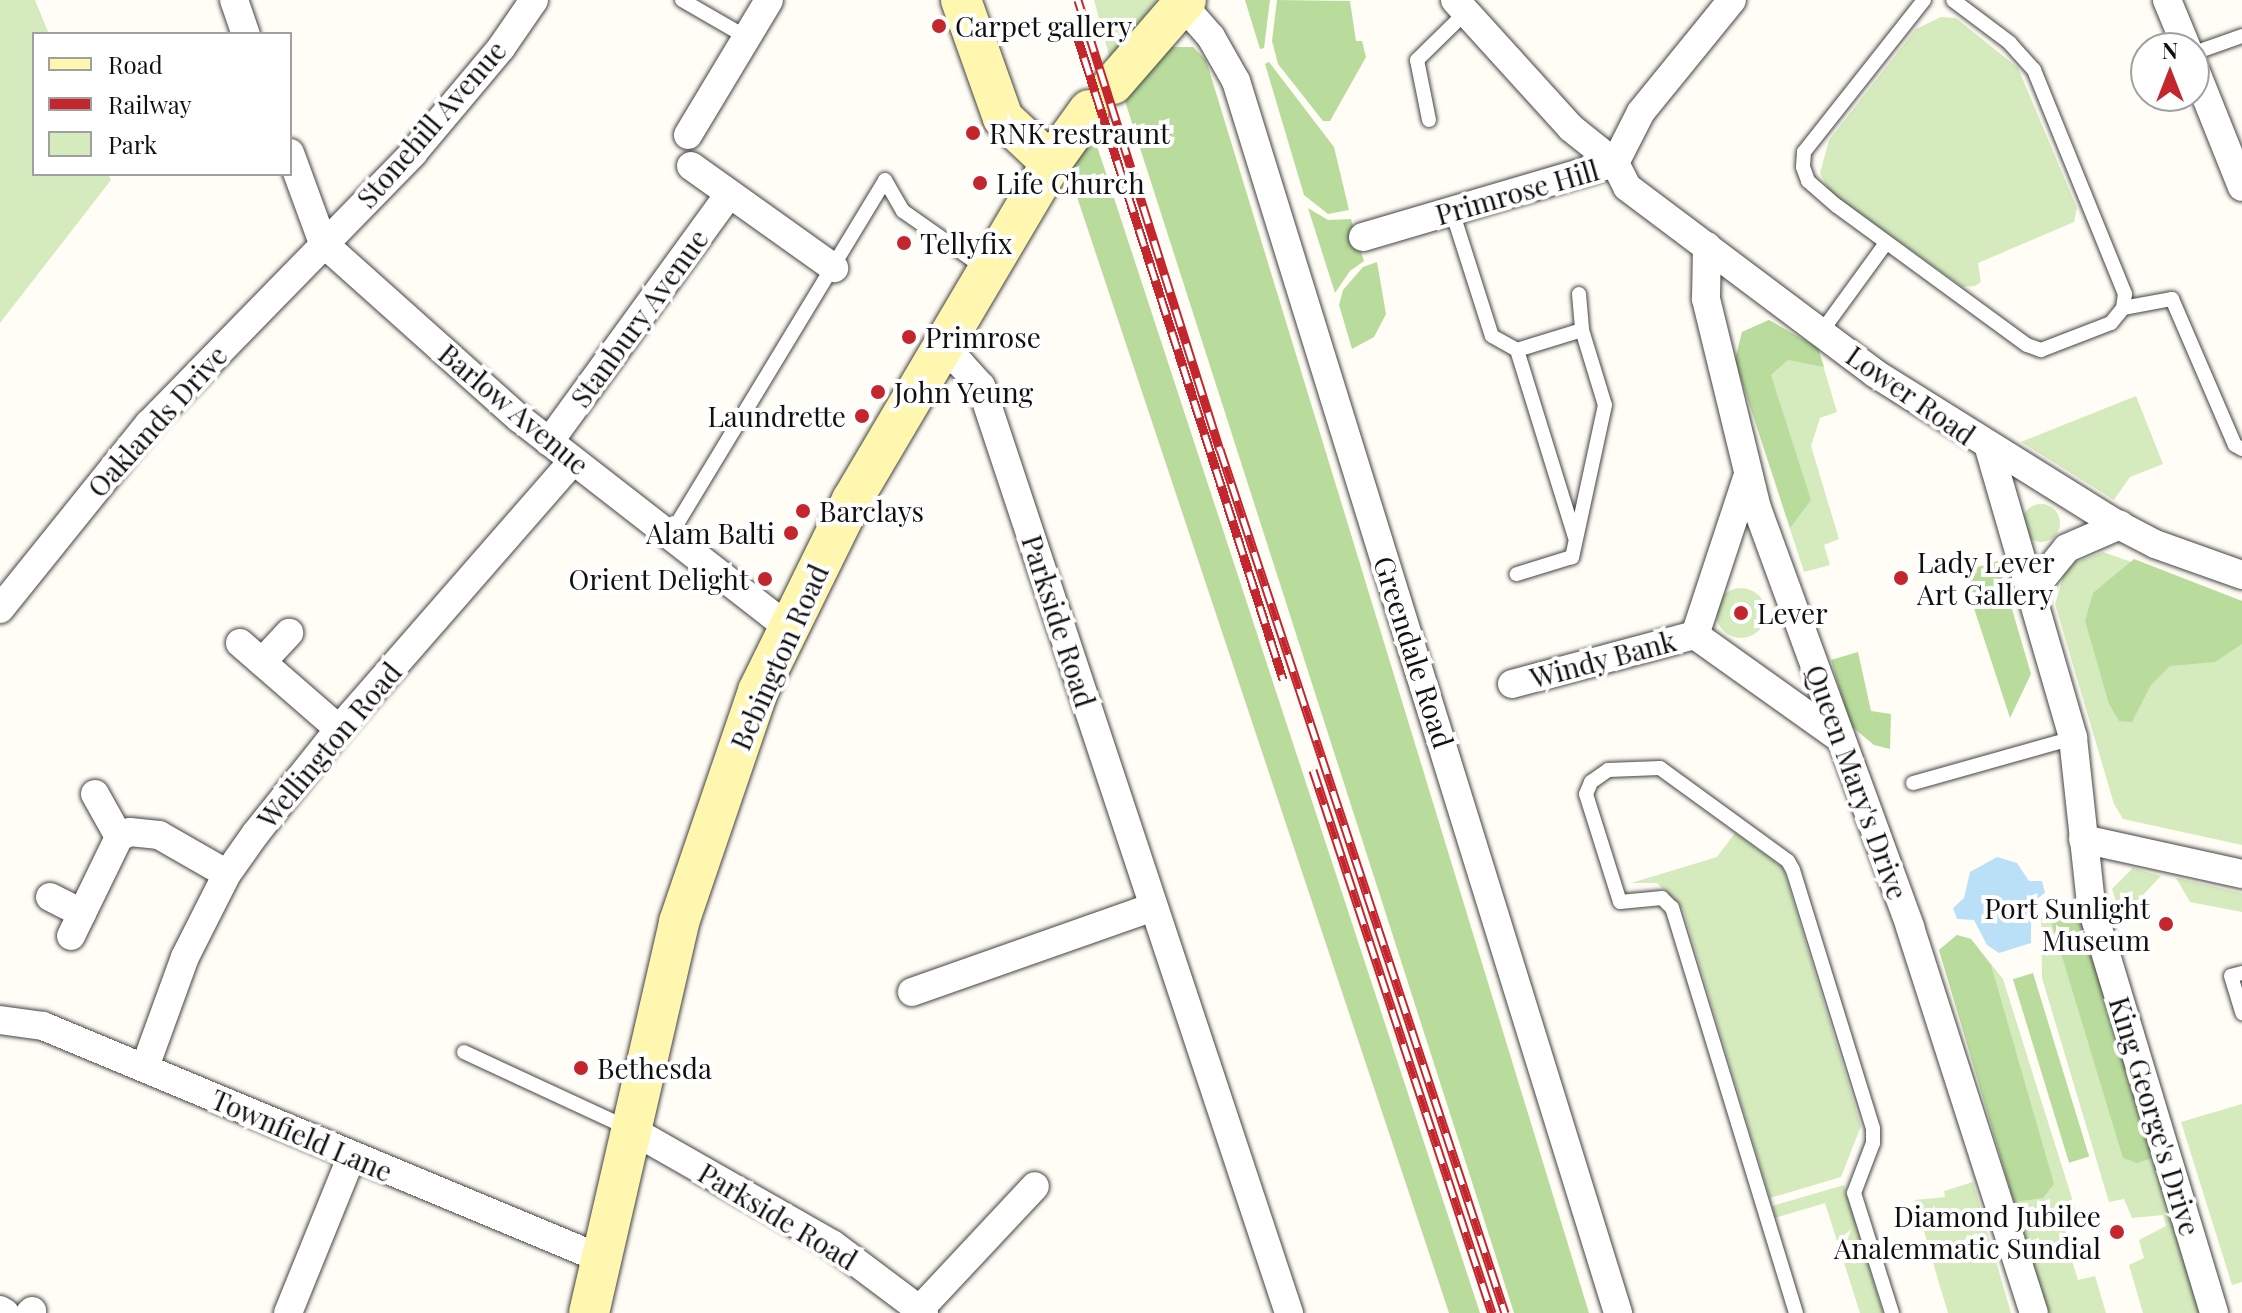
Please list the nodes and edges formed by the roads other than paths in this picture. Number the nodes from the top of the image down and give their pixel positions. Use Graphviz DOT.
graph roads {
  1 [pos="234,0"];
  2 [pos="534,0"];
  3 [pos="682,0"];
  4 [pos="769,0"];
  5 [pos="961,0"];
  6 [pos="1732,0"];
  7 [pos="1924,0"];
  8 [pos="1953,0"];
  9 [pos="2167,0"];
  10 [pos="1184,2"];
  11 [pos="1458,3"];
  12 [pos="245,32"];
  13 [pos="2180,32"];
  14 [pos="2242,36"];
  15 [pos="746,37"];
  16 [pos="2210,47"];
  17 [pos="2210,107"];
  18 [pos="1429,120"];
  19 [pos="688,135"];
  20 [pos="292,158"];
  21 [pos="1051,163"];
  22 [pos="1615,163"];
  23 [pos="691,166"];
  24 [pos="2242,187"];
  25 [pos="729,194"];
  26 [pos="1452,211"];
  27 [pos="1363,237"];
  28 [pos="323,243"];
  29 [pos="1886,243"];
  30 [pos="1707,246"];
  31 [pos="834,268"];
  32 [pos="987,271"];
  33 [pos="1579,294"];
  34 [pos="2123,308"];
  35 [pos="1582,330"];
  36 [pos="1822,331"];
  37 [pos="1517,350"];
  38 [pos="940,351"];
  39 [pos="549,442"];
  40 [pos="1989,448"];
  41 [pos="2242,449"];
  42 [pos="573,461"];
  43 [pos="1748,475"];
  44 [pos="2120,525"];
  45 [pos="669,537"];
  46 [pos="1576,541"];
  47 [pos="1517,574"];
  48 [pos="2242,575"];
  49 [pos="2032,591"];
  50 [pos="0,609"];
  51 [pos="787,627"];
  52 [pos="289,633"];
  53 [pos="1695,635"];
  54 [pos="240,643"];
  55 [pos="262,662"];
  56 [pos="1512,684"];
  57 [pos="339,729"];
  58 [pos="2073,738"];
  59 [pos="1841,739"];
  60 [pos="1913,783"];
  61 [pos="95,794"];
  62 [pos="119,837"];
  63 [pos="2083,839"];
  64 [pos="227,874"];
  65 [pos="2242,874"];
  66 [pos="50,897"];
  67 [pos="1154,907"];
  68 [pos="2242,973"];
  69 [pos="912,992"];
  70 [pos="2242,1013"];
  71 [pos="0,1020"];
  72 [pos="464,1052"];
  73 [pos="145,1067"];
  74 [pos="632,1130"];
  75 [pos="351,1158"];
  76 [pos="1035,1186"];
  77 [pos="602,1259"];
  78 [pos="0,1310"];
  79 [pos="922,1311"];
  80 [pos="22,1312"];
  81 [pos="288,1313"];
  82 [pos="589,1313"];
  83 [pos="1289,1313"];
  84 [pos="1618,1313"];
  85 [pos="1796,1313"];
  86 [pos="1892,1313"];
  87 [pos="2034,1313"];
  88 [pos="2214,1313"];
  1 -- 12 [label="street"];
  2 -- 28 [label="street, Stonehill Avenue"];
  3 -- 15 [label="lane"];
  4 -- 15 [label="street"];
  5 -- 21 [label="main road"];
  6 -- 22 [label="street, Primrose Hill"];
  7 -- 29 [label="lane"];
  8 -- 34 [label="lane"];
  9 -- 13 [label="street"];
  10 -- 21 [label="main road, Bebington Road"];
  10 -- 84 [label="street, Greendale Road"];
  11 -- 18 [label="lane"];
  11 -- 22 [label="street, Lower Road"];
  14 -- 16 [label="lane"];
  15 -- 19 [label="street"];
  17 -- 24 [label="street"];
  20 -- 28 [label="street, Barlow Avenue"];
  21 -- 32 [label="main road, Bebington Road"];
  22 -- 26 [label="street, Primrose Hill"];
  22 -- 30 [label="street, Lower Road"];
  23 -- 25 [label="street"];
  25 -- 31 [label="street"];
  25 -- 39 [label="street, Stanbury Avenue"];
  26 -- 27 [label="street, Primrose Hill"];
  26 -- 37 [label="lane"];
  28 -- 39 [label="street, Barlow Avenue"];
  28 -- 50 [label="street, Oaklands Drive"];
  29 -- 34 [label="lane"];
  29 -- 36 [label="lane"];
  30 -- 36 [label="street, Lower Road"];
  30 -- 43 [label="street, Queen Mary's Drive"];
  31 -- 32 [label="lane"];
  31 -- 45 [label="lane"];
  32 -- 38 [label="main road, Bebington Road"];
  33 -- 35 [label="lane"];
  34 -- 41 [label="lane"];
  35 -- 37 [label="lane"];
  35 -- 46 [label="lane"];
  36 -- 40 [label="street, Lower Road"];
  37 -- 46 [label="lane"];
  38 -- 51 [label="main road, Bebington Road"];
  38 -- 67 [label="street, Parkside Road"];
  39 -- 42 [label="street, Barlow Avenue"];
  40 -- 44 [label="street, Lower Road"];
  40 -- 49 [label="street, King George's Drive"];
  42 -- 45 [label="street, Barlow Avenue"];
  42 -- 57 [label="street, Wellington Road"];
  43 -- 53 [label="street, Windy Bank"];
  43 -- 59 [label="street, Queen Mary's Drive"];
  44 -- 48 [label="street, Lower Road"];
  44 -- 49 [label="street"];
  45 -- 51 [label="street, Barlow Avenue"];
  46 -- 47 [label="lane"];
  49 -- 58 [label="street, King George's Drive"];
  51 -- 74 [label="main road, Bebington Road"];
  52 -- 55 [label="street"];
  53 -- 56 [label="street, Windy Bank"];
  53 -- 59 [label="street, Windy Bank"];
  54 -- 55 [label="street"];
  55 -- 57 [label="street"];
  57 -- 64 [label="street, Wellington Road"];
  58 -- 60 [label="lane"];
  58 -- 63 [label="street, King George's Drive"];
  59 -- 87 [label="street, Queen Mary's Drive"];
  61 -- 62 [label="street"];
  62 -- 64 [label="street"];
  62 -- 66 [label="street"];
  63 -- 65 [label="street"];
  63 -- 88 [label="street, King George's Drive"];
  64 -- 73 [label="street, Wellington Road"];
  67 -- 69 [label="street"];
  67 -- 83 [label="street, Parkside Road"];
  68 -- 70 [label="lane"];
  71 -- 73 [label="street, Townfield Lane"];
  72 -- 74 [label="lane"];
  73 -- 75 [label="street, Townfield Lane"];
  74 -- 77 [label="main road, Bebington Road"];
  74 -- 79 [label="street, Parkside Road"];
  75 -- 77 [label="street, Townfield Lane"];
  75 -- 81 [label="street"];
  76 -- 79 [label="street, Parkside Road"];
  77 -- 82 [label="main road, Bebington Road"];
  78 -- 80 [label="street"];
  85 -- 86 [label="lane"];
}
